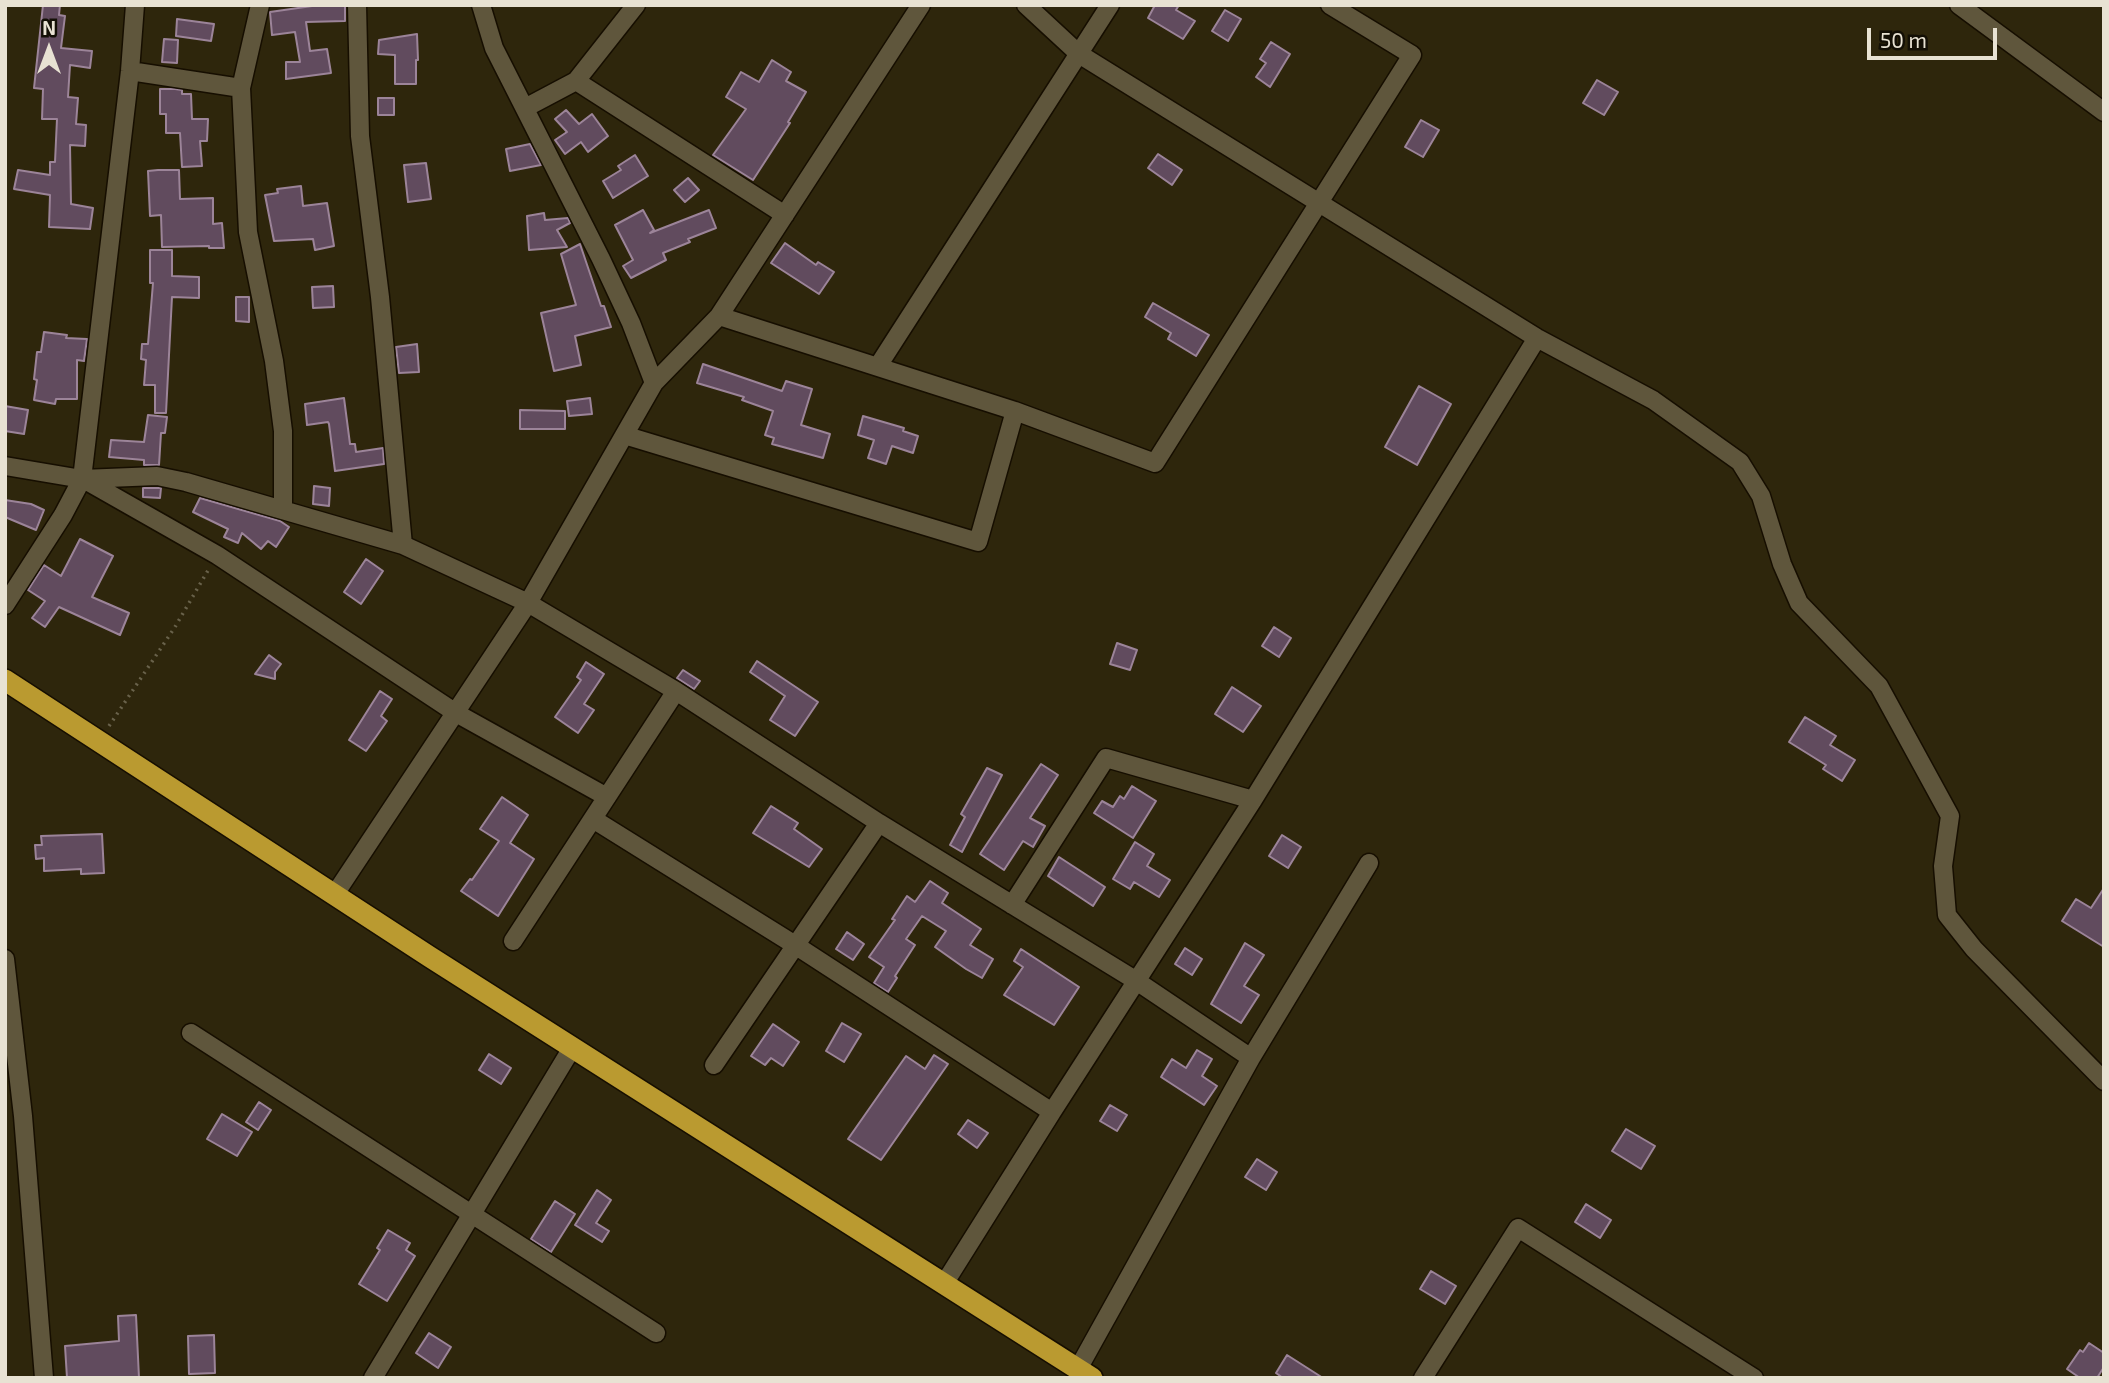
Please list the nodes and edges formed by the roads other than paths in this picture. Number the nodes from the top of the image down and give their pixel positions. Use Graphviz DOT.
graph roads {
  1 [pos="135,5"];
  2 [pos="260,5"];
  3 [pos="357,5"];
  4 [pos="481,5"];
  5 [pos="636,5"];
  6 [pos="921,5"];
  7 [pos="1026,5"];
  8 [pos="1110,5"];
  9 [pos="1330,5"];
  10 [pos="1959,5"];
  11 [pos="1079,54"];
  12 [pos="130,71"];
  13 [pos="576,81"];
  14 [pos="241,88"];
  15 [pos="525,108"];
  16 [pos="2104,112"];
  17 [pos="1318,202"];
  18 [pos="785,215"];
  19 [pos="719,316"];
  20 [pos="1537,338"];
  21 [pos="878,366"];
  22 [pos="654,383"];
  23 [pos="1015,411"];
  24 [pos="624,436"];
  25 [pos="5,466"];
  26 [pos="82,479"];
  27 [pos="283,510"];
  28 [pos="403,545"];
  29 [pos="528,603"];
  30 [pos="5,605"];
  31 [pos="5,680"];
  32 [pos="676,691"];
  33 [pos="456,713"];
  34 [pos="607,797"];
  35 [pos="1253,800"];
  36 [pos="593,819"];
  37 [pos="879,823"];
  38 [pos="1369,863"];
  39 [pos="335,894"];
  40 [pos="1012,905"];
  41 [pos="513,941"];
  42 [pos="796,945"];
  43 [pos="5,959"];
  44 [pos="1135,980"];
  45 [pos="191,1032"];
  46 [pos="572,1048"];
  47 [pos="1251,1058"];
  48 [pos="714,1065"];
  49 [pos="2104,1081"];
  50 [pos="12,1088"];
  51 [pos="1052,1112"];
  52 [pos="471,1215"];
  53 [pos="944,1284"];
  54 [pos="656,1333"];
  55 [pos="1085,1373"];
  56 [pos="44,1378"];
  57 [pos="373,1378"];
  58 [pos="1423,1378"];
  59 [pos="1754,1378"];
  1 -- 12 [label="street"];
  2 -- 14 [label="street"];
  3 -- 28 [label="street"];
  4 -- 15 [label="street"];
  5 -- 13 [label="street"];
  6 -- 18 [label="street"];
  7 -- 11 [label="street"];
  8 -- 11 [label="street"];
  9 -- 17 [label="street"];
  10 -- 16 [label="street"];
  11 -- 17 [label="street"];
  11 -- 21 [label="street"];
  12 -- 14 [label="street"];
  12 -- 26 [label="street"];
  13 -- 15 [label="street"];
  13 -- 18 [label="street"];
  14 -- 27 [label="street"];
  15 -- 22 [label="street"];
  17 -- 20 [label="street"];
  17 -- 23 [label="street"];
  18 -- 19 [label="street"];
  19 -- 21 [label="street"];
  19 -- 22 [label="street"];
  20 -- 35 [label="street"];
  20 -- 49 [label="street"];
  21 -- 23 [label="street"];
  22 -- 24 [label="street"];
  23 -- 24 [label="street"];
  24 -- 29 [label="street"];
  25 -- 26 [label="street"];
  26 -- 27 [label="street"];
  26 -- 30 [label="street"];
  26 -- 33 [label="street"];
  27 -- 28 [label="street"];
  28 -- 29 [label="street"];
  29 -- 32 [label="street"];
  29 -- 33 [label="street"];
  31 -- 39 [label="highway"];
  32 -- 34 [label="street"];
  32 -- 37 [label="street"];
  33 -- 34 [label="street"];
  33 -- 39 [label="street"];
  34 -- 36 [label="street"];
  35 -- 40 [label="street"];
  35 -- 44 [label="street"];
  36 -- 41 [label="street"];
  36 -- 42 [label="street"];
  37 -- 40 [label="street"];
  37 -- 42 [label="street"];
  38 -- 47 [label="street"];
  39 -- 46 [label="highway"];
  40 -- 44 [label="street"];
  42 -- 48 [label="street"];
  42 -- 51 [label="street"];
  43 -- 50 [label="street"];
  44 -- 47 [label="street"];
  44 -- 51 [label="street"];
  45 -- 52 [label="street"];
  46 -- 52 [label="street"];
  46 -- 53 [label="highway"];
  47 -- 55 [label="street"];
  50 -- 56 [label="street"];
  51 -- 53 [label="street"];
  52 -- 54 [label="street"];
  52 -- 57 [label="street"];
  53 -- 55 [label="highway"];
  58 -- 59 [label="street"];
}
